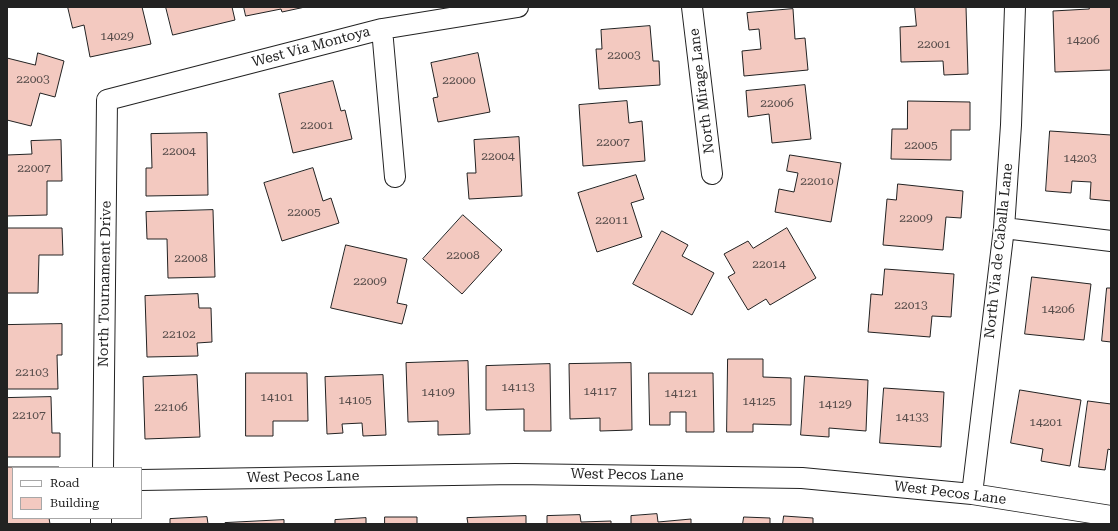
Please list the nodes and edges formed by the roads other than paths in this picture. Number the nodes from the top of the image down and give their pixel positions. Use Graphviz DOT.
graph roads {
  1 [pos="518,7"];
  2 [pos="692,7"];
  3 [pos="1014,7"];
  4 [pos="382,29"];
  5 [pos="107,100"];
  6 [pos="712,174"];
  7 [pos="395,177"];
  8 [pos="1004,228"];
  9 [pos="1111,241"];
  10 [pos="103,467"];
  11 [pos="142,480"];
  12 [pos="972,494"];
  13 [pos="1111,516"];
  1 -- 4 [label="street, West Via Montoya"];
  2 -- 6 [label="street, North Mirage Lane"];
  3 -- 8 [label="street, North Via de Caballa Lane"];
  4 -- 5 [label="street, West Via Montoya"];
  4 -- 7 [label="street"];
  5 -- 10 [label="street, North Tournament Drive"];
  8 -- 9 [label="street"];
  8 -- 12 [label="street, North Via de Caballa Lane"];
  11 -- 12 [label="street, West Pecos Lane"];
  12 -- 13 [label="street, West Pecos Lane"];
}
